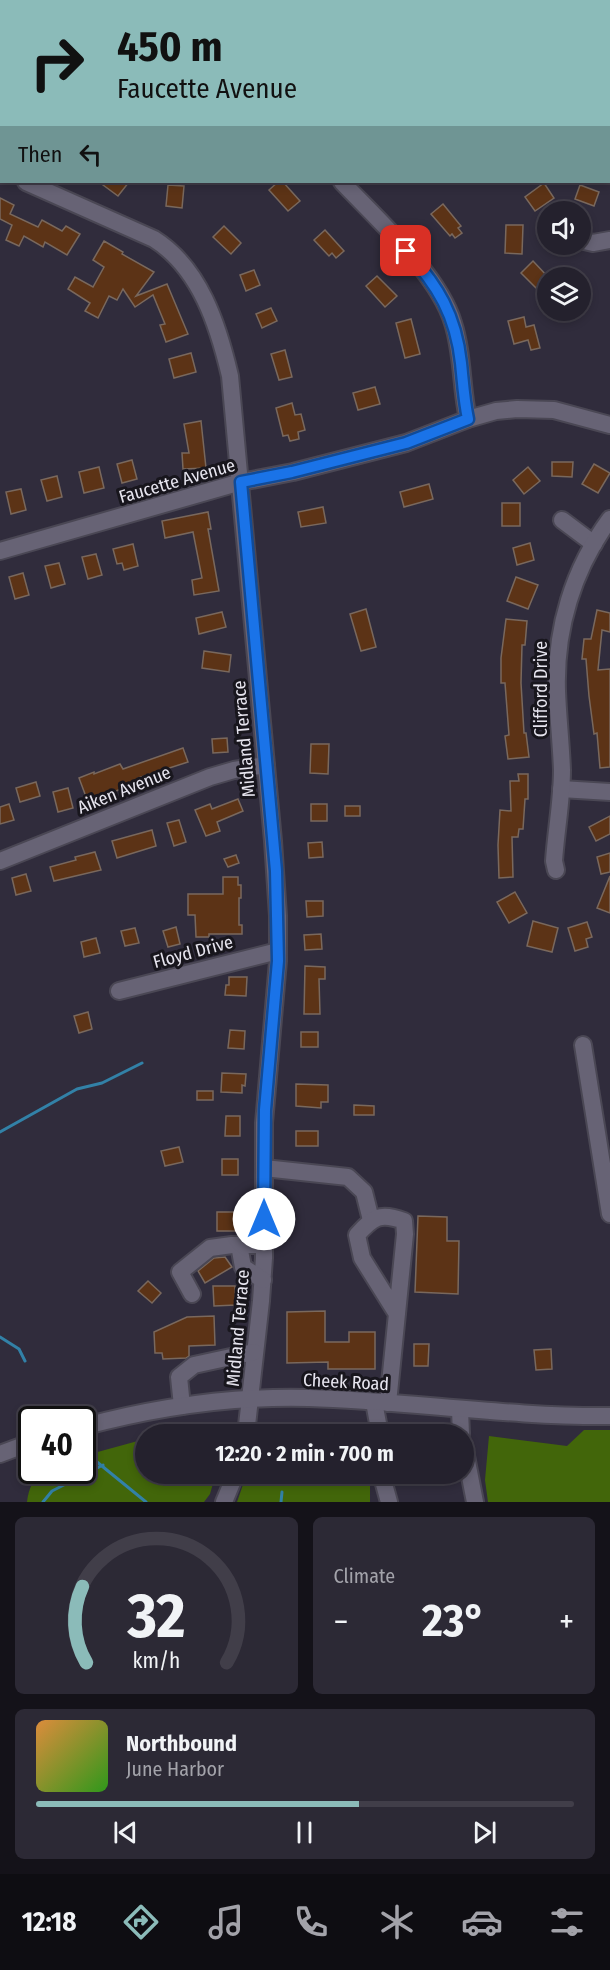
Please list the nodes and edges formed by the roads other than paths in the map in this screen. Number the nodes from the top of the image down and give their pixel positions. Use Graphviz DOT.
graph roads {
  1 [pos="28,183"];
  2 [pos="343,183"];
  3 [pos="610,240"];
  4 [pos="591,243"];
  5 [pos="468,419"];
  6 [pos="610,425"];
  7 [pos="241,482"];
  8 [pos="610,519"];
  9 [pos="562,520"];
  10 [pos="594,544"];
  11 [pos="0,551"];
  12 [pos="266,765"];
  13 [pos="561,789"];
  14 [pos="610,792"];
  15 [pos="0,861"];
  16 [pos="556,870"];
  17 [pos="278,951"];
  18 [pos="119,991"];
  19 [pos="583,1045"];
  20 [pos="264,1168"];
  21 [pos="610,1214"];
  22 [pos="371,1220"];
  23 [pos="238,1245"];
  24 [pos="264,1245"];
  25 [pos="262,1280"];
  26 [pos="192,1294"];
  27 [pos="397,1314"];
  28 [pos="254,1352"];
  29 [pos="251,1400"];
  30 [pos="381,1402"];
  31 [pos="182,1406"];
  32 [pos="460,1410"];
  33 [pos="610,1416"];
  34 [pos="96,1423"];
  35 [pos="247,1424"];
  36 [pos="380,1424"];
  37 [pos="461,1424"];
  38 [pos="18,1447"];
  39 [pos="0,1454"];
  40 [pos="231,1484"];
  41 [pos="384,1484"];
  42 [pos="471,1484"];
  43 [pos="224,1502"];
  44 [pos="389,1502"];
  45 [pos="475,1502"];
  1 -- 7 [label="street, Midland Terrace"];
  2 -- 5 [label="street"];
  3 -- 4 [label="street"];
  5 -- 6 [label="street"];
  5 -- 7 [label="street, Faucette Avenue"];
  7 -- 11 [label="street, Faucette Avenue"];
  7 -- 12 [label="street, Midland Terrace"];
  8 -- 10 [label="street, Clifford Drive"];
  9 -- 10 [label="street"];
  10 -- 13 [label="street, Clifford Drive"];
  12 -- 15 [label="street, Aiken Avenue"];
  12 -- 17 [label="street, Midland Terrace"];
  13 -- 14 [label="street"];
  13 -- 16 [label="street, Clifford Drive"];
  17 -- 18 [label="street, Floyd Drive"];
  17 -- 20 [label="street, Midland Terrace"];
  19 -- 21 [label="street"];
  20 -- 22 [label="street"];
  20 -- 24 [label="street, Midland Terrace"];
  22 -- 27 [label="street"];
  22 -- 27 [label="street"];
  23 -- 24 [label="street"];
  23 -- 25 [label="street"];
  23 -- 26 [label="street"];
  24 -- 25 [label="street, Midland Terrace"];
  25 -- 28 [label="street, Midland Terrace"];
  27 -- 30 [label="street"];
  28 -- 29 [label="street, Midland Terrace"];
  28 -- 31 [label="street"];
  29 -- 30 [label="street, Cheek Road"];
  29 -- 31 [label="street, Cheek Road"];
  29 -- 35 [label="street, Midland Terrace"];
  30 -- 32 [label="street, Cheek Road"];
  30 -- 36 [label="street"];
  31 -- 34 [label="street, Cheek Road"];
  32 -- 33 [label="street, Cheek Road"];
  32 -- 37 [label="street"];
  38 -- 39 [label="street"];
  40 -- 43 [label="street"];
  41 -- 44 [label="street"];
  42 -- 45 [label="street"];
}
